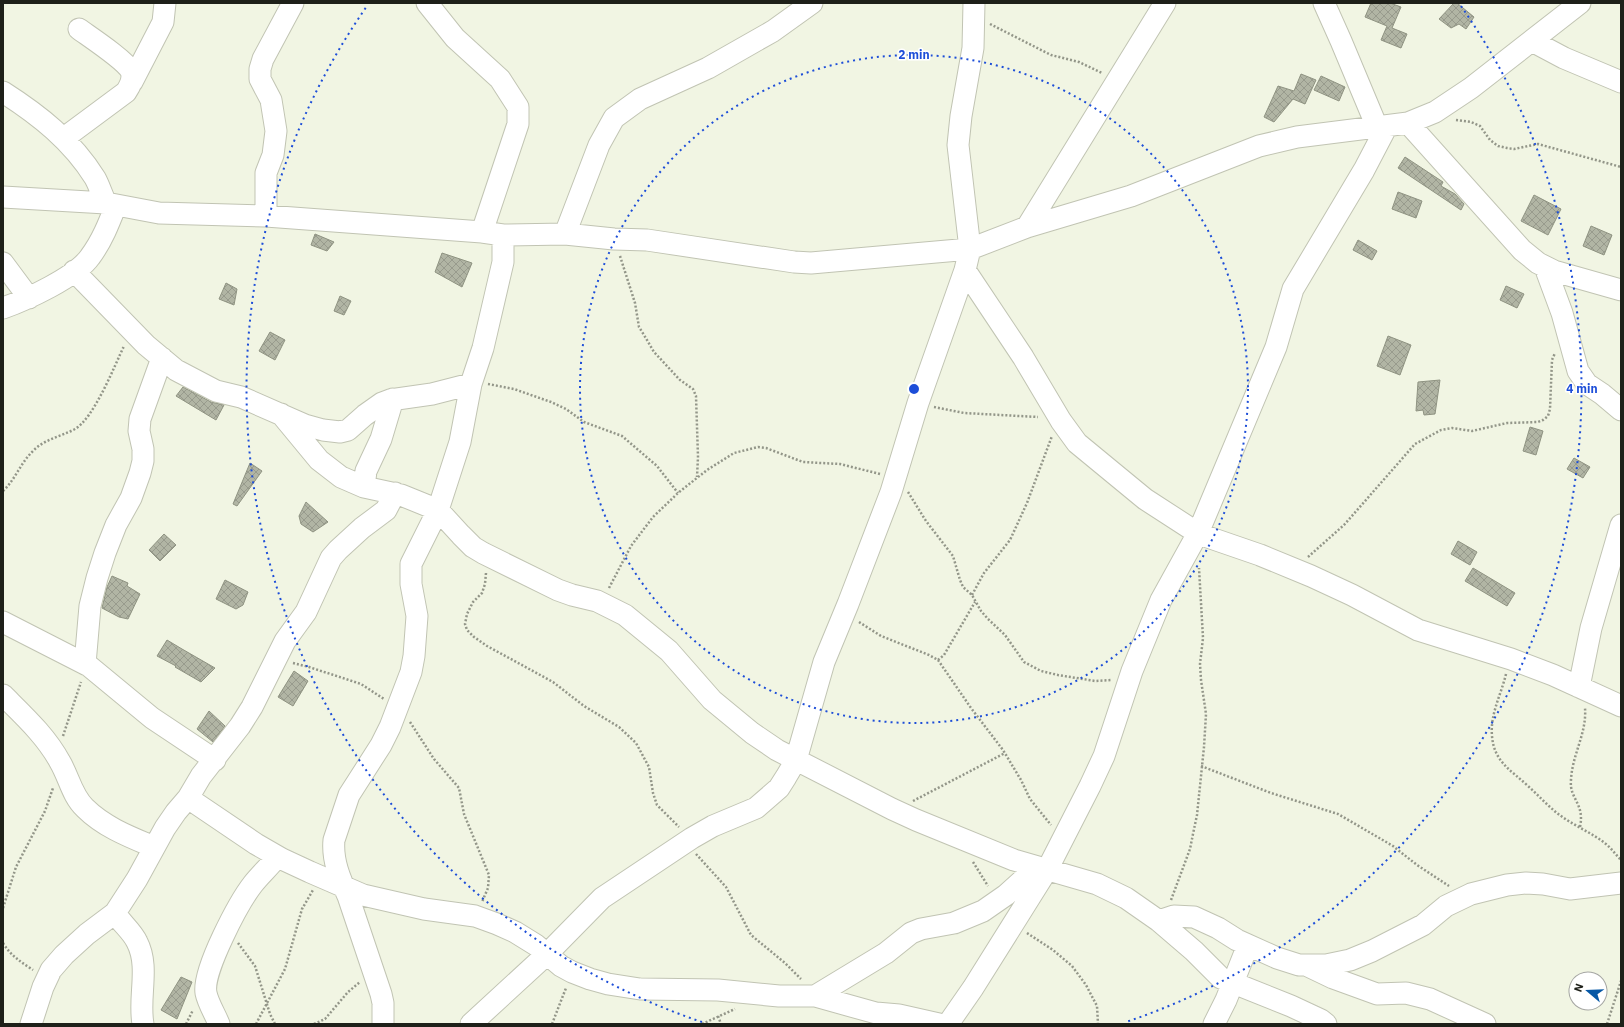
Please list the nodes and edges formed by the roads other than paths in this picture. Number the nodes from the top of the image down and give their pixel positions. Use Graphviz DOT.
graph roads {
  1 [pos="165,3"];
  2 [pos="293,3"];
  3 [pos="427,3"];
  4 [pos="812,3"];
  5 [pos="1164,3"];
  6 [pos="1324,3"];
  7 [pos="1580,3"];
  8 [pos="974,9"];
  9 [pos="79,29"];
  10 [pos="1532,41"];
  11 [pos="132,82"];
  12 [pos="1621,82"];
  13 [pos="3,92"];
  14 [pos="1408,123"];
  15 [pos="1382,127"];
  16 [pos="64,138"];
  17 [pos="3,197"];
  18 [pos="111,204"];
  19 [pos="266,216"];
  20 [pos="1028,227"];
  21 [pos="482,232"];
  22 [pos="565,234"];
  23 [pos="503,235"];
  24 [pos="970,250"];
  25 [pos="3,263"];
  26 [pos="1545,267"];
  27 [pos="965,270"];
  28 [pos="74,271"];
  29 [pos="1621,290"];
  30 [pos="29,298"];
  31 [pos="3,308"];
  32 [pos="162,358"];
  33 [pos="471,384"];
  34 [pos="393,399"];
  35 [pos="1621,410"];
  36 [pos="281,414"];
  37 [pos="364,487"];
  38 [pos="395,493"];
  39 [pos="438,510"];
  40 [pos="1621,525"];
  41 [pos="1198,533"];
  42 [pos="3,622"];
  43 [pos="85,664"];
  44 [pos="1579,687"];
  45 [pos="3,695"];
  46 [pos="1621,706"];
  47 [pos="215,760"];
  48 [pos="796,760"];
  49 [pos="188,798"];
  50 [pos="154,847"];
  51 [pos="278,857"];
  52 [pos="1042,868"];
  53 [pos="1621,883"];
  54 [pos="342,886"];
  55 [pos="115,913"];
  56 [pos="1159,921"];
  57 [pos="1248,945"];
  58 [pos="546,955"];
  59 [pos="1306,965"];
  60 [pos="1232,984"];
  61 [pos="815,996"];
  62 [pos="31,1024"];
  63 [pos="143,1024"];
  64 [pos="220,1024"];
  65 [pos="383,1024"];
  66 [pos="471,1024"];
  67 [pos="939,1024"];
  68 [pos="948,1024"];
  69 [pos="1214,1024"];
  70 [pos="1326,1024"];
  71 [pos="1485,1024"];
  1 -- 11 [label="street"];
  2 -- 19 [label="street"];
  3 -- 21 [label="street"];
  4 -- 22 [label="street"];
  5 -- 20 [label="street"];
  6 -- 15 [label="street"];
  7 -- 10 [label="street"];
  8 -- 24 [label="street"];
  9 -- 11 [label="street"];
  10 -- 12 [label="street"];
  10 -- 14 [label="street"];
  11 -- 16 [label="street"];
  13 -- 16 [label="street"];
  14 -- 15 [label="street"];
  14 -- 26 [label="street"];
  15 -- 20 [label="street"];
  15 -- 41 [label="street"];
  16 -- 18 [label="street"];
  17 -- 18 [label="street"];
  18 -- 19 [label="street"];
  18 -- 28 [label="street"];
  19 -- 21 [label="street"];
  20 -- 24 [label="street"];
  21 -- 23 [label="street"];
  22 -- 23 [label="street"];
  22 -- 24 [label="street"];
  23 -- 33 [label="street"];
  24 -- 27 [label="street"];
  25 -- 30 [label="street"];
  26 -- 29 [label="street"];
  26 -- 35 [label="street"];
  27 -- 41 [label="street"];
  27 -- 48 [label="street"];
  28 -- 30 [label="street"];
  28 -- 32 [label="street"];
  30 -- 31 [label="street"];
  32 -- 36 [label="street"];
  32 -- 43 [label="street"];
  33 -- 34 [label="street"];
  33 -- 39 [label="street"];
  34 -- 36 [label="street"];
  34 -- 37 [label="street"];
  36 -- 37 [label="street"];
  37 -- 38 [label="street"];
  38 -- 39 [label="street"];
  38 -- 47 [label="street"];
  39 -- 48 [label="street"];
  39 -- 54 [label="street"];
  40 -- 44 [label="street"];
  41 -- 44 [label="street"];
  41 -- 52 [label="street"];
  42 -- 43 [label="street"];
  43 -- 47 [label="street"];
  44 -- 46 [label="street"];
  45 -- 50 [label="street"];
  47 -- 49 [label="street"];
  48 -- 52 [label="street"];
  48 -- 58 [label="street"];
  49 -- 50 [label="street"];
  49 -- 51 [label="street"];
  50 -- 55 [label="street"];
  51 -- 54 [label="street"];
  51 -- 64 [label="street"];
  52 -- 56 [label="street"];
  52 -- 61 [label="street"];
  52 -- 68 [label="street"];
  53 -- 59 [label="street"];
  54 -- 58 [label="street"];
  54 -- 65 [label="street"];
  55 -- 62 [label="street"];
  55 -- 63 [label="street"];
  56 -- 57 [label="street"];
  56 -- 60 [label="street"];
  57 -- 59 [label="street"];
  57 -- 60 [label="street"];
  58 -- 61 [label="street"];
  58 -- 66 [label="street"];
  59 -- 71 [label="street"];
  60 -- 69 [label="street"];
  60 -- 70 [label="street"];
  61 -- 67 [label="street"];
}
